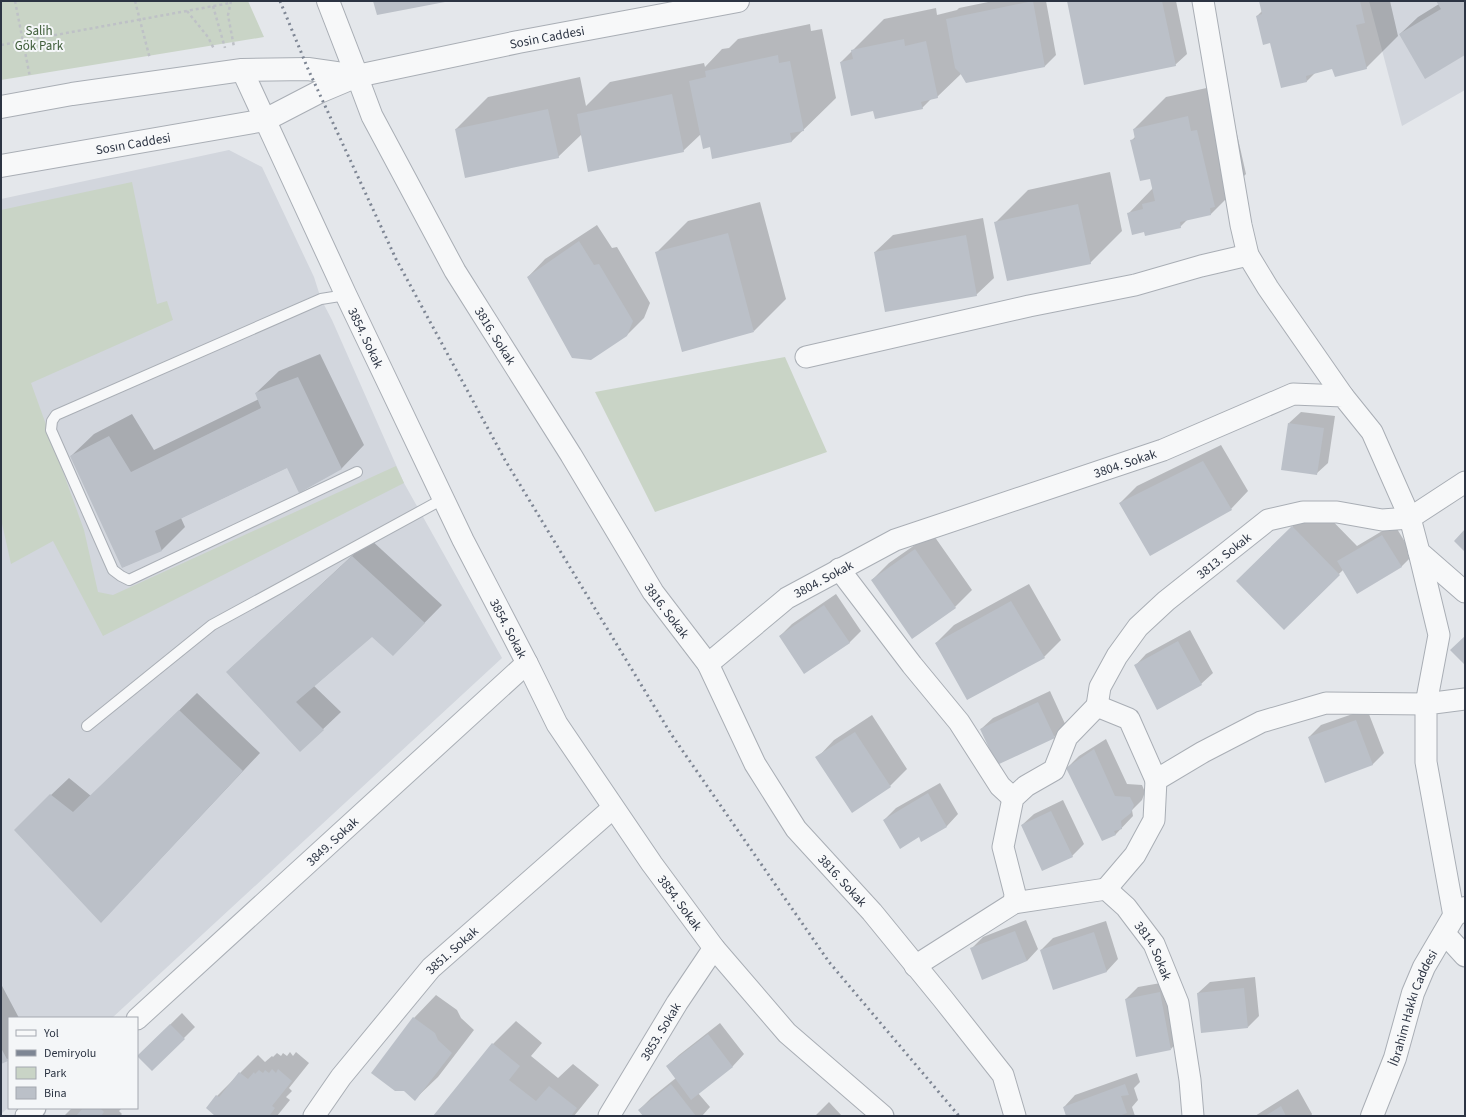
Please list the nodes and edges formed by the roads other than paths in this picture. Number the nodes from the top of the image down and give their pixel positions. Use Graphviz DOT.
graph roads {
  1 [pos="328,1"];
  2 [pos="738,1"];
  3 [pos="1203,1"];
  4 [pos="242,70"];
  5 [pos="357,76"];
  6 [pos="1,107"];
  7 [pos="265,120"];
  8 [pos="1,166"];
  9 [pos="1248,255"];
  10 [pos="346,294"];
  11 [pos="806,357"];
  12 [pos="1343,396"];
  13 [pos="357,472"];
  14 [pos="1465,482"];
  15 [pos="443,499"];
  16 [pos="1410,518"];
  17 [pos="1420,552"];
  18 [pos="839,569"];
  19 [pos="1465,592"];
  20 [pos="527,663"];
  21 [pos="708,664"];
  22 [pos="1465,698"];
  23 [pos="1426,704"];
  24 [pos="1097,706"];
  25 [pos="86,726"];
  26 [pos="1156,780"];
  27 [pos="1013,798"];
  28 [pos="613,808"];
  29 [pos="1106,889"];
  30 [pos="1014,903"];
  31 [pos="1454,919"];
  32 [pos="714,948"];
  33 [pos="1465,956"];
  34 [pos="916,966"];
  35 [pos="138,1018"];
  36 [pos="35,1109"];
  37 [pos="26,1116"];
  38 [pos="314,1116"];
  39 [pos="610,1116"];
  40 [pos="883,1116"];
  41 [pos="1015,1116"];
  42 [pos="1193,1116"];
  43 [pos="1372,1116"];
  1 -- 5 [label="street"];
  2 -- 5 [label="street, Sosin Caddesi"];
  3 -- 9 [label="street"];
  4 -- 5 [label="street"];
  4 -- 6 [label="street"];
  4 -- 7 [label="street, 3854. Sokak"];
  5 -- 7 [label="street, Sosın Caddesi"];
  5 -- 21 [label="street, 3816. Sokak"];
  7 -- 8 [label="street, Sosın Caddesi"];
  7 -- 10 [label="street, 3854. Sokak"];
  9 -- 11 [label="street"];
  9 -- 12 [label="street"];
  10 -- 13 [label="lane"];
  10 -- 15 [label="street, 3854. Sokak"];
  12 -- 16 [label="street"];
  12 -- 18 [label="street, 3804. Sokak"];
  14 -- 16 [label="street"];
  15 -- 20 [label="street, 3854. Sokak"];
  15 -- 25 [label="lane"];
  16 -- 17 [label="street"];
  16 -- 24 [label="street, 3813. Sokak"];
  17 -- 19 [label="street"];
  17 -- 23 [label="street"];
  18 -- 21 [label="street, 3804. Sokak"];
  18 -- 27 [label="street"];
  20 -- 28 [label="street, 3854. Sokak"];
  20 -- 35 [label="street, 3849. Sokak"];
  21 -- 34 [label="street, 3816. Sokak"];
  22 -- 23 [label="street"];
  23 -- 26 [label="street"];
  23 -- 31 [label="street"];
  24 -- 26 [label="street"];
  24 -- 27 [label="street"];
  26 -- 29 [label="street"];
  27 -- 30 [label="street"];
  28 -- 32 [label="street, 3854. Sokak"];
  28 -- 38 [label="street, 3851. Sokak"];
  29 -- 30 [label="street"];
  29 -- 42 [label="street, 3814. Sokak"];
  30 -- 34 [label="street"];
  31 -- 33 [label="street"];
  31 -- 43 [label="street, İbrahim Hakkı Caddesi"];
  32 -- 39 [label="street, 3853. Sokak"];
  32 -- 40 [label="street, 3854. Sokak"];
  34 -- 41 [label="street, 3816. Sokak"];
  36 -- 37 [label="street"];
}
